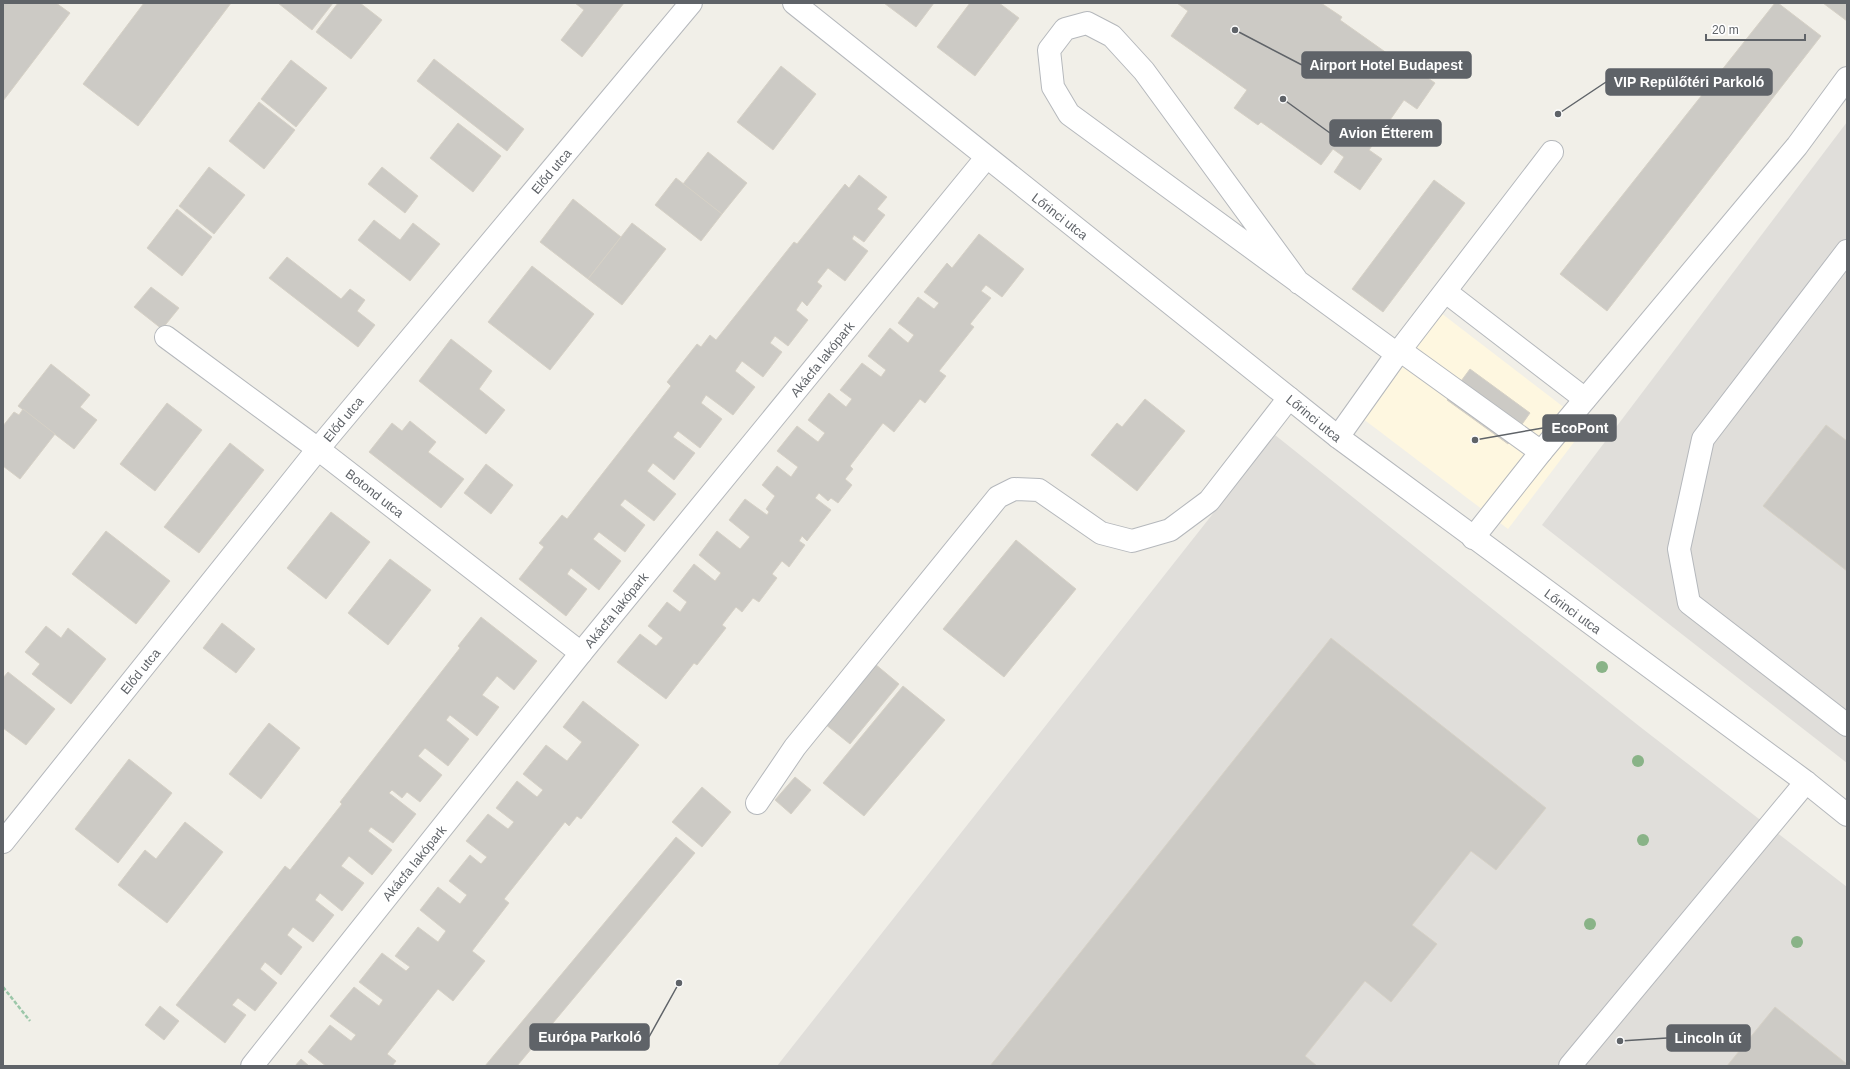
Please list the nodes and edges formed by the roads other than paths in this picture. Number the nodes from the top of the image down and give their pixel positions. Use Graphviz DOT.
graph roads {
  1 [pos="691,3"];
  2 [pos="794,3"];
  3 [pos="1847,78"];
  4 [pos="1552,152"];
  5 [pos="986,158"];
  6 [pos="1847,251"];
  7 [pos="1300,283"];
  8 [pos="1446,292"];
  9 [pos="166,337"];
  10 [pos="1399,353"];
  11 [pos="1289,398"];
  12 [pos="1585,399"];
  13 [pos="1338,437"];
  14 [pos="318,449"];
  15 [pos="1541,452"];
  16 [pos="1473,538"];
  17 [pos="581,653"];
  18 [pos="1847,725"];
  19 [pos="1806,782"];
  20 [pos="757,803"];
  21 [pos="1847,815"];
  22 [pos="3,842"];
  23 [pos="252,1066"];
  24 [pos="1570,1066"];
  1 -- 14 [label="street, Előd utca"];
  2 -- 5 [label="street, Lőrinci utca"];
  3 -- 12 [label="street"];
  4 -- 8 [label="street"];
  5 -- 11 [label="street, Lőrinci utca"];
  5 -- 17 [label="street, Akácfa lakópark"];
  6 -- 18 [label="street"];
  7 -- 7 [label="street"];
  7 -- 10 [label="street"];
  8 -- 10 [label="street"];
  8 -- 12 [label="street"];
  9 -- 14 [label="street, Botond utca"];
  10 -- 13 [label="street"];
  10 -- 15 [label="street"];
  11 -- 13 [label="street, Lőrinci utca"];
  11 -- 20 [label="street"];
  12 -- 15 [label="street"];
  13 -- 16 [label="street, Lőrinci utca"];
  14 -- 17 [label="street, Botond utca"];
  14 -- 22 [label="street, Előd utca"];
  15 -- 16 [label="street"];
  16 -- 19 [label="street, Lőrinci utca"];
  17 -- 23 [label="street, Akácfa lakópark"];
  19 -- 21 [label="street, Lőrinci utca"];
  19 -- 24 [label="street"];
}
